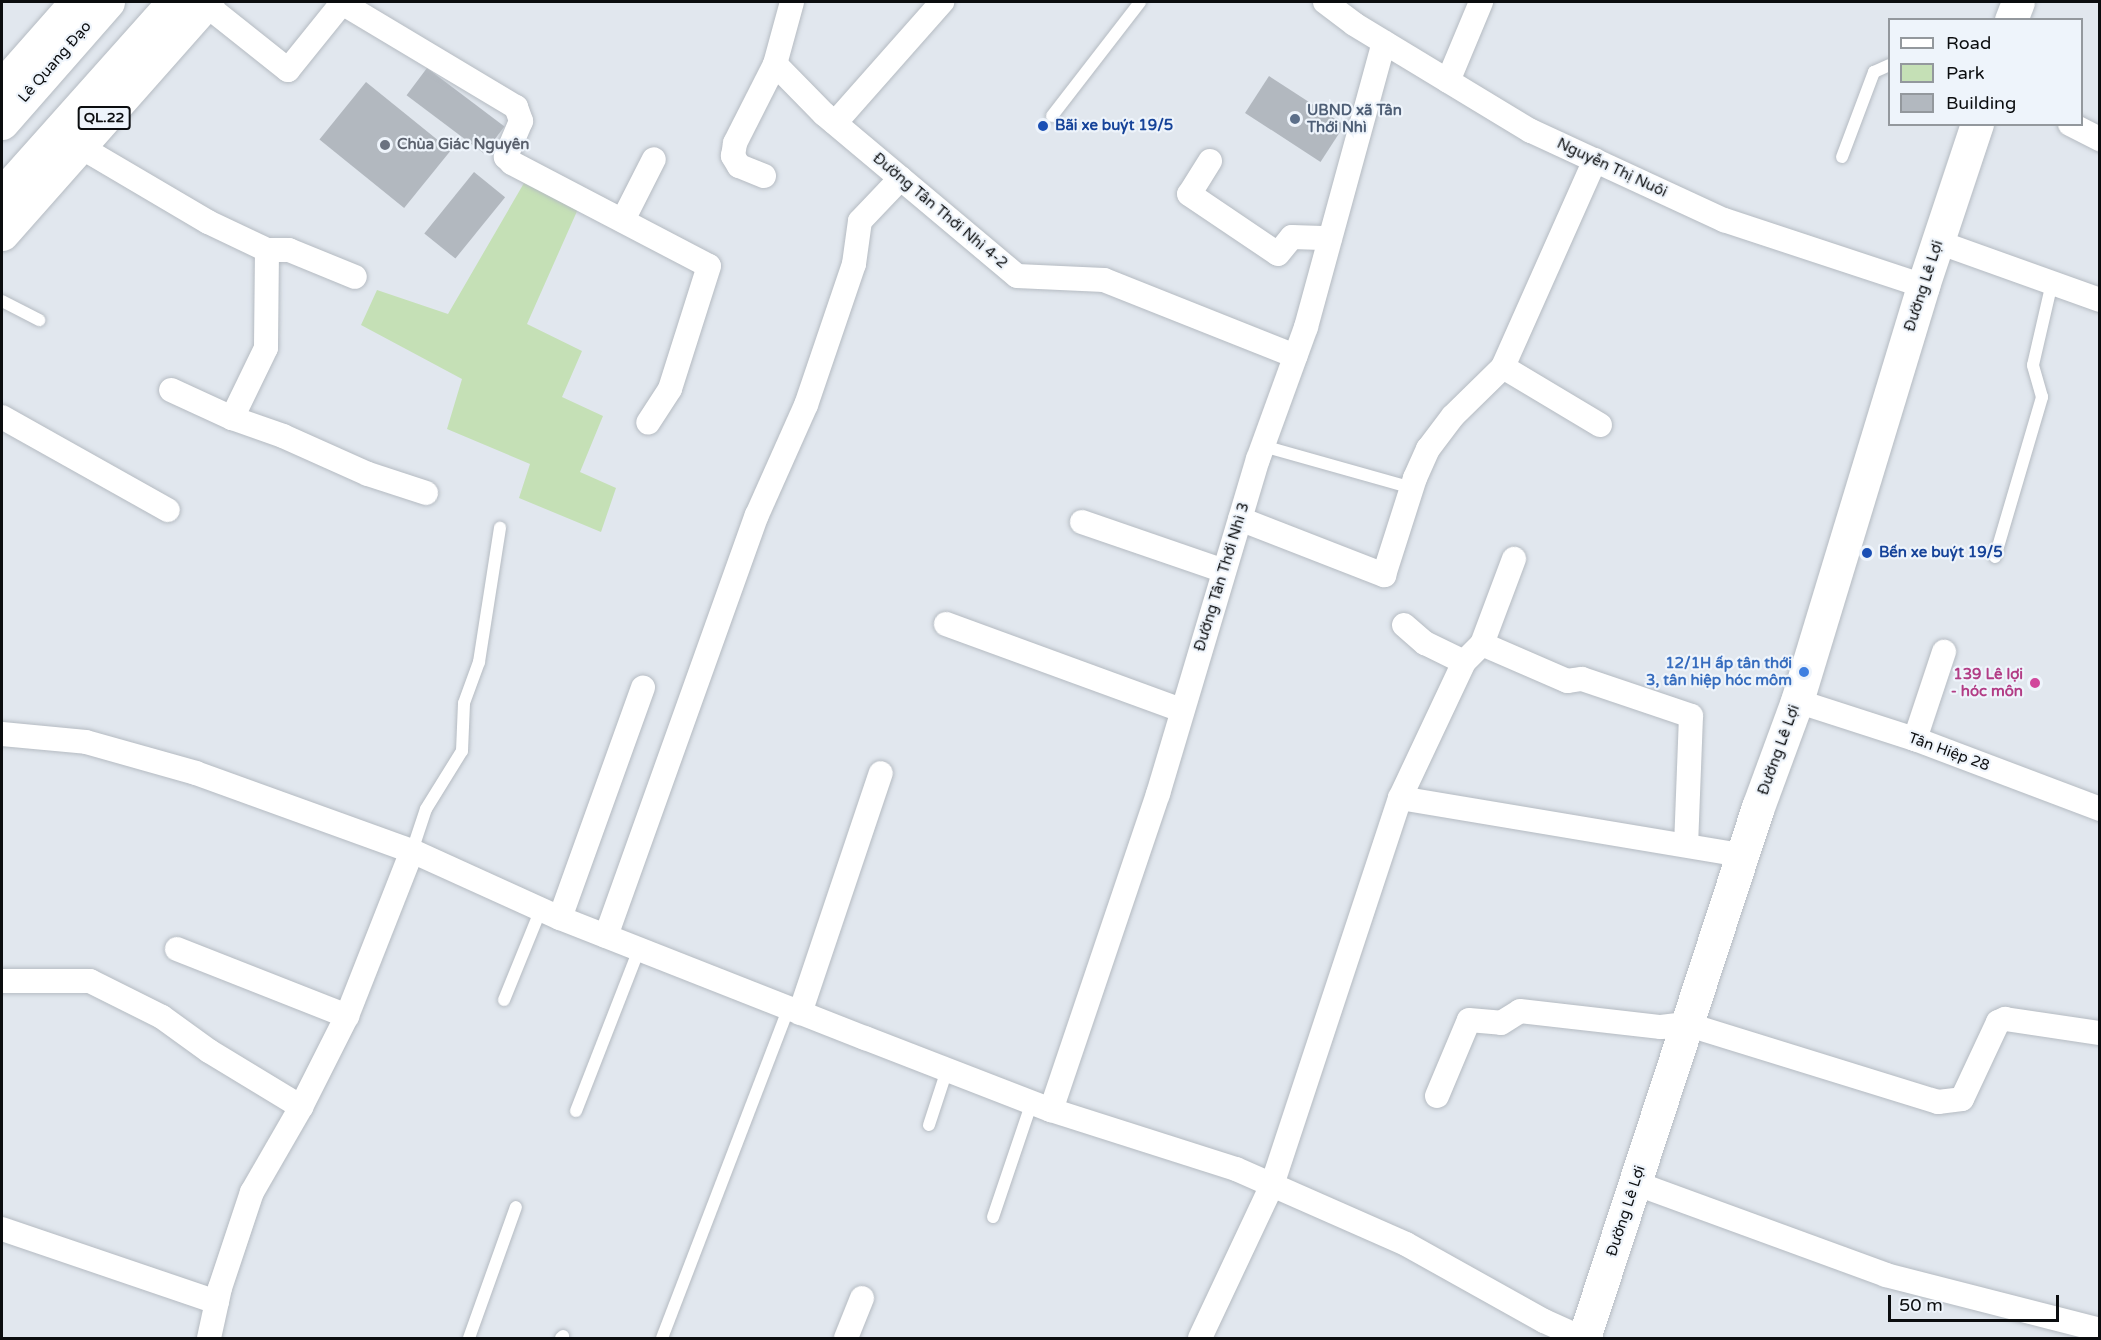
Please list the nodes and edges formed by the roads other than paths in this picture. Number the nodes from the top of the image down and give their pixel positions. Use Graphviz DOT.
graph roads {
  1 [pos="76,2"];
  2 [pos="108,2"];
  3 [pos="172,2"];
  4 [pos="792,2"];
  5 [pos="942,2"];
  6 [pos="1140,2"];
  7 [pos="1324,2"];
  8 [pos="1481,2"];
  9 [pos="2018,2"];
  10 [pos="206,3"];
  11 [pos="2013,18"];
  12 [pos="1384,42"];
  13 [pos="775,64"];
  14 [pos="1888,66"];
  15 [pos="1448,81"];
  16 [pos="2,86"];
  17 [pos="1052,116"];
  18 [pos="2,123"];
  19 [pos="835,123"];
  20 [pos="1976,126"];
  21 [pos="2074,126"];
  22 [pos="2100,139"];
  23 [pos="79,146"];
  24 [pos="1842,157"];
  25 [pos="654,159"];
  26 [pos="1210,160"];
  27 [pos="1595,160"];
  28 [pos="764,176"];
  29 [pos="901,178"];
  30 [pos="2,194"];
  31 [pos="623,220"];
  32 [pos="2,234"];
  33 [pos="1330,238"];
  34 [pos="1938,242"];
  35 [pos="267,250"];
  36 [pos="355,277"];
  37 [pos="2052,283"];
  38 [pos="1923,286"];
  39 [pos="2100,300"];
  40 [pos="2,301"];
  41 [pos="39,320"];
  42 [pos="1295,356"];
  43 [pos="1503,367"];
  44 [pos="171,390"];
  45 [pos="2,417"];
  46 [pos="232,418"];
  47 [pos="648,423"];
  48 [pos="1600,424"];
  49 [pos="1263,446"];
  50 [pos="1412,488"];
  51 [pos="426,493"];
  52 [pos="168,510"];
  53 [pos="1240,519"];
  54 [pos="1082,522"];
  55 [pos="500,528"];
  56 [pos="1995,557"];
  57 [pos="1514,559"];
  58 [pos="1224,571"];
  59 [pos="946,624"];
  60 [pos="1404,625"];
  61 [pos="1482,644"];
  62 [pos="1944,652"];
  63 [pos="1464,662"];
  64 [pos="644,687"];
  65 [pos="1797,701"];
  66 [pos="1181,710"];
  67 [pos="2,734"];
  68 [pos="1915,739"];
  69 [pos="881,772"];
  70 [pos="1400,798"];
  71 [pos="2100,809"];
  72 [pos="1686,845"];
  73 [pos="412,851"];
  74 [pos="1742,855"];
  75 [pos="551,914"];
  76 [pos="606,936"];
  77 [pos="177,949"];
  78 [pos="639,949"];
  79 [pos="2,981"];
  80 [pos="504,1000"];
  81 [pos="795,1010"];
  82 [pos="347,1016"];
  83 [pos="1686,1024"];
  84 [pos="2100,1033"];
  85 [pos="946,1070"];
  86 [pos="1437,1096"];
  87 [pos="1041,1106"];
  88 [pos="301,1107"];
  89 [pos="576,1111"];
  90 [pos="929,1125"];
  91 [pos="1635,1183"];
  92 [pos="1272,1185"];
  93 [pos="516,1207"];
  94 [pos="993,1217"];
  95 [pos="2,1229"];
  96 [pos="862,1298"];
  97 [pos="217,1302"];
  98 [pos="2100,1330"];
  99 [pos="209,1338"];
  100 [pos="469,1338"];
  101 [pos="662,1338"];
  102 [pos="846,1338"];
  103 [pos="1200,1338"];
  104 [pos="1583,1338"];
  1 -- 16 [label="main road, Lê Quang Đạo"];
  2 -- 18 [label="main road, Lê Quang Đạo"];
  3 -- 30 [label="main road, QL.22"];
  4 -- 13 [label="street"];
  5 -- 19 [label="street"];
  6 -- 17 [label="lane"];
  7 -- 12 [label="street, Nguyễn Thị Nuôi"];
  8 -- 15 [label="street"];
  9 -- 11 [label="main road"];
  10 -- 23 [label="main road, QL.22"];
  10 -- 31 [label="street"];
  12 -- 15 [label="street, Nguyễn Thị Nuôi"];
  12 -- 33 [label="street, Đường Tân Thới Nhì 3"];
  13 -- 19 [label="street, Đường Tân Thới Nhì 4-2"];
  13 -- 28 [label="street"];
  14 -- 24 [label="lane"];
  15 -- 27 [label="street, Nguyễn Thị Nuôi"];
  19 -- 29 [label="street, Đường Tân Thới Nhì 4-2"];
  20 -- 34 [label="main road, Đường Lê Lợi"];
  21 -- 22 [label="street"];
  23 -- 32 [label="main road, QL.22"];
  23 -- 35 [label="street"];
  25 -- 31 [label="street"];
  26 -- 33 [label="street"];
  27 -- 38 [label="street, Nguyễn Thị Nuôi"];
  27 -- 43 [label="street"];
  29 -- 42 [label="street, Đường Tân Thới Nhì 4-2"];
  29 -- 76 [label="street"];
  31 -- 47 [label="street"];
  33 -- 42 [label="street, Đường Tân Thới Nhì 3"];
  34 -- 37 [label="street"];
  34 -- 38 [label="main road, Đường Lê Lợi"];
  35 -- 36 [label="street"];
  35 -- 46 [label="street"];
  37 -- 39 [label="street"];
  37 -- 56 [label="lane"];
  38 -- 65 [label="main road, Đường Lê Lợi"];
  40 -- 41 [label="lane"];
  42 -- 49 [label="street, Đường Tân Thới Nhì 3"];
  43 -- 48 [label="street"];
  43 -- 50 [label="street"];
  44 -- 46 [label="street"];
  45 -- 52 [label="street"];
  46 -- 51 [label="street"];
  49 -- 50 [label="lane"];
  49 -- 53 [label="street, Đường Tân Thới Nhì 3"];
  50 -- 53 [label="street"];
  53 -- 58 [label="street, Đường Tân Thới Nhì 3"];
  54 -- 58 [label="street"];
  55 -- 73 [label="lane"];
  57 -- 61 [label="street"];
  58 -- 66 [label="street, Đường Tân Thới Nhì 3"];
  59 -- 66 [label="street"];
  60 -- 63 [label="street"];
  61 -- 63 [label="street"];
  61 -- 72 [label="street"];
  62 -- 68 [label="street"];
  63 -- 70 [label="street"];
  64 -- 75 [label="street"];
  65 -- 68 [label="street, Tân Hiệp 28"];
  65 -- 74 [label="main road, Đường Lê Lợi"];
  66 -- 87 [label="street, Đường Tân Thới Nhì 3"];
  67 -- 73 [label="street"];
  68 -- 71 [label="street, Tân Hiệp 28"];
  69 -- 81 [label="street"];
  70 -- 72 [label="street"];
  70 -- 92 [label="street"];
  72 -- 74 [label="street"];
  73 -- 75 [label="street"];
  73 -- 82 [label="street"];
  74 -- 83 [label="main road, Đường Lê Lợi"];
  75 -- 76 [label="street"];
  75 -- 80 [label="lane"];
  76 -- 78 [label="street"];
  77 -- 82 [label="street"];
  78 -- 81 [label="street"];
  78 -- 89 [label="lane"];
  79 -- 88 [label="street"];
  81 -- 85 [label="street"];
  81 -- 101 [label="lane"];
  82 -- 88 [label="street"];
  83 -- 84 [label="street"];
  83 -- 86 [label="street"];
  83 -- 91 [label="main road, Đường Lê Lợi"];
  85 -- 87 [label="street"];
  85 -- 90 [label="lane"];
  87 -- 92 [label="street"];
  87 -- 94 [label="lane"];
  88 -- 97 [label="street"];
  91 -- 98 [label="street"];
  91 -- 104 [label="main road, Đường Lê Lợi"];
  92 -- 103 [label="street"];
  92 -- 104 [label="street"];
  93 -- 100 [label="lane"];
  95 -- 97 [label="street"];
  96 -- 102 [label="street"];
  97 -- 99 [label="street"];
}
